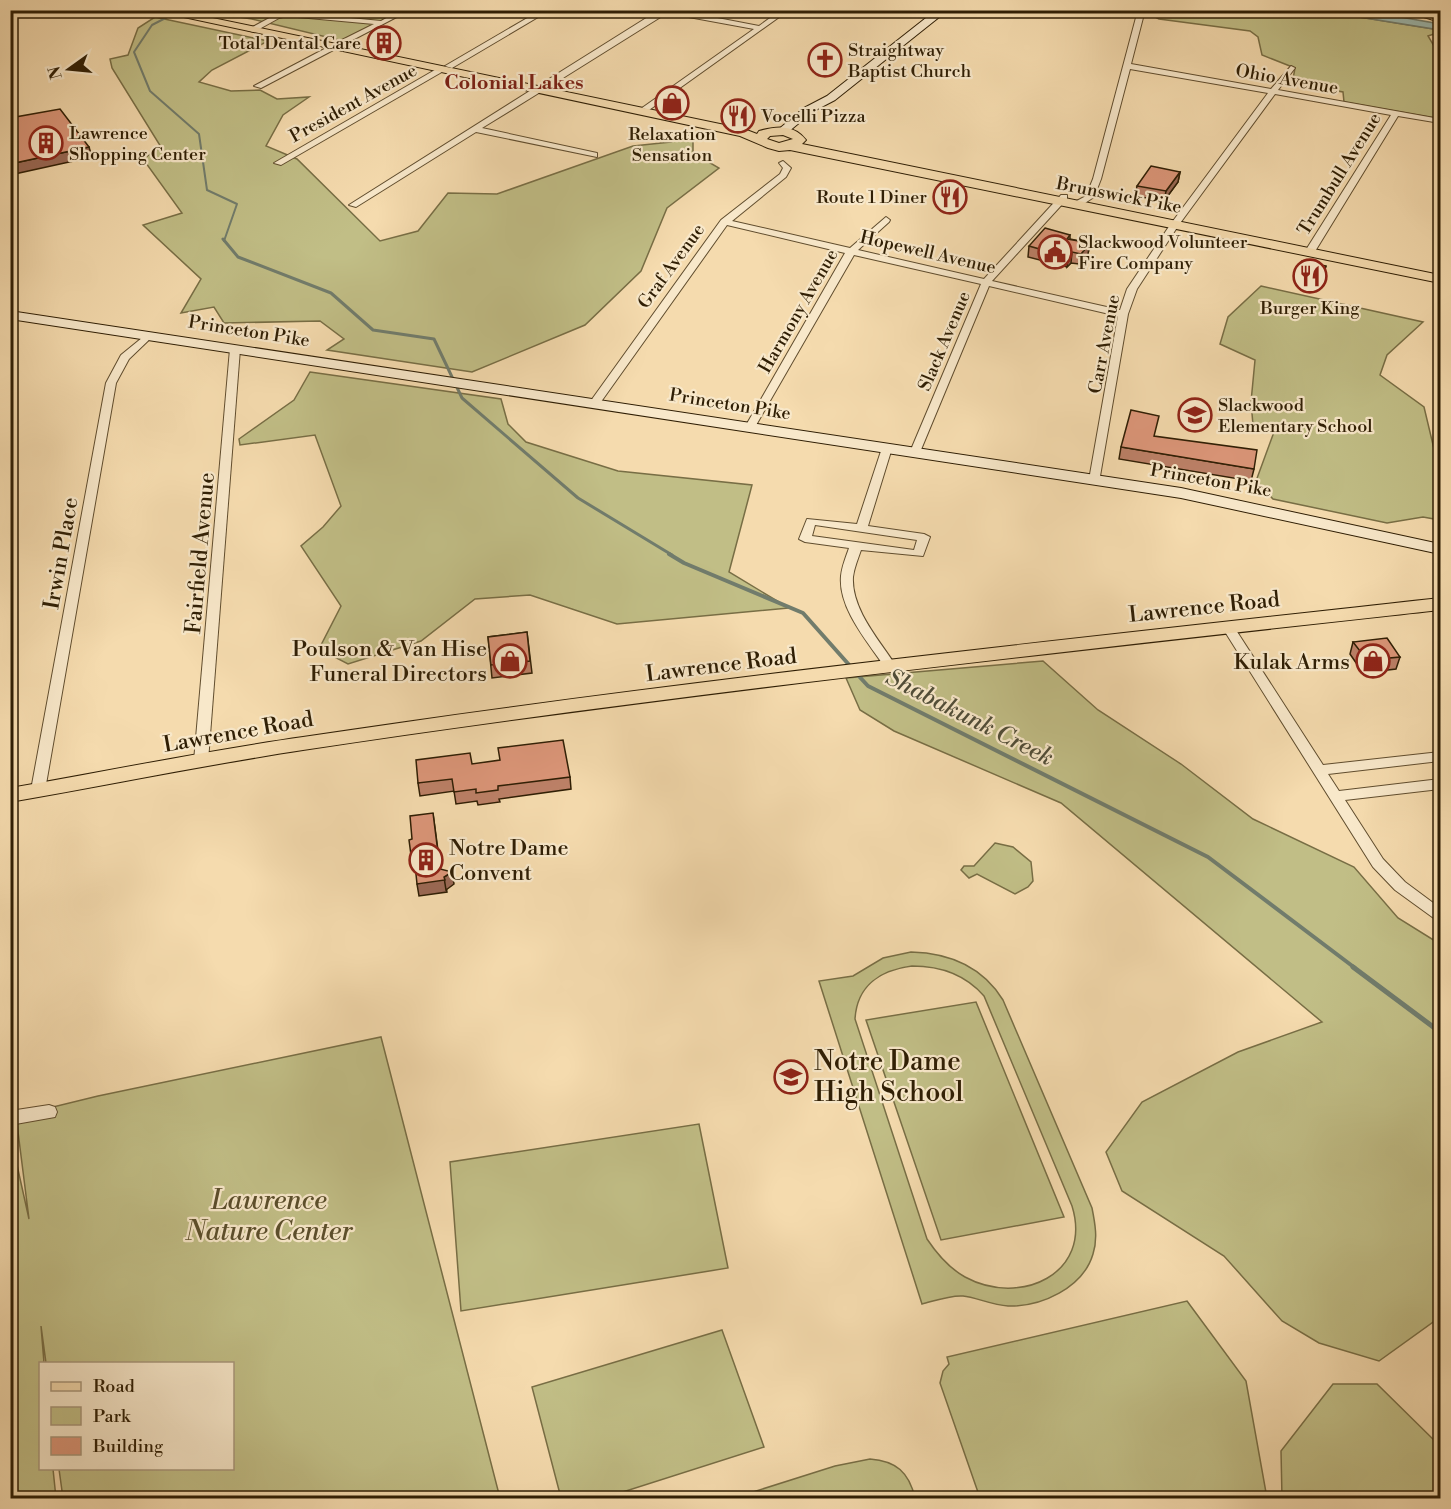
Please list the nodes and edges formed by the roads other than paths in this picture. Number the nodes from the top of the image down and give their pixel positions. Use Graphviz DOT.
graph roads {
  1 [pos="407,10"];
  2 [pos="547,10"];
  3 [pos="786,10"];
  4 [pos="944,10"];
  5 [pos="1142,10"];
  6 [pos="1407,10"];
  7 [pos="1421,10"];
  8 [pos="159,11"];
  9 [pos="665,11"];
  10 [pos="181,13"];
  11 [pos="1440,16"];
  12 [pos="383,23"];
  13 [pos="253,28"];
  14 [pos="760,28"];
  15 [pos="338,46"];
  16 [pos="1128,66"];
  17 [pos="446,68"];
  18 [pos="1291,68"];
  19 [pos="258,86"];
  20 [pos="542,88"];
  21 [pos="1275,92"];
  22 [pos="646,108"];
  23 [pos="1396,113"];
  24 [pos="1440,121"];
  25 [pos="475,129"];
  26 [pos="788,136"];
  27 [pos="760,140"];
  28 [pos="594,155"];
  29 [pos="278,162"];
  30 [pos="783,163"];
  31 [pos="1062,199"];
  32 [pos="1081,203"];
  33 [pos="353,205"];
  34 [pos="886,220"];
  35 [pos="724,222"];
  36 [pos="1176,222"];
  37 [pos="1312,250"];
  38 [pos="851,251"];
  39 [pos="1440,273"];
  40 [pos="1440,279"];
  41 [pos="986,282"];
  42 [pos="1123,314"];
  43 [pos="11,315"];
  44 [pos="148,336"];
  45 [pos="235,349"];
  46 [pos="594,404"];
  47 [pos="750,427"];
  48 [pos="887,448"];
  49 [pos="915,452"];
  50 [pos="1095,480"];
  51 [pos="862,528"];
  52 [pos="856,546"];
  53 [pos="1440,549"];
  54 [pos="1440,604"];
  55 [pos="1228,627"];
  56 [pos="890,666"];
  57 [pos="1440,756"];
  58 [pos="201,761"];
  59 [pos="1319,770"];
  60 [pos="1440,784"];
  61 [pos="38,790"];
  62 [pos="10,795"];
  63 [pos="1336,796"];
  64 [pos="1440,915"];
  65 [pos="49,1112"];
  66 [pos="10,1118"];
  1 -- 12 [label="street"];
  2 -- 17 [label="street, President Avenue"];
  3 -- 14 [label="street"];
  4 -- 26 [label="main road"];
  5 -- 16 [label="street"];
  6 -- 11 [label="highway"];
  7 -- 11 [label="highway"];
  8 -- 10 [label="main road, Brunswick Pike"];
  9 -- 14 [label="street"];
  9 -- 20 [label="street"];
  10 -- 13 [label="main road, Brunswick Pike"];
  10 -- 13 [label="main road"];
  12 -- 13 [label="street"];
  12 -- 15 [label="street"];
  13 -- 15 [label="main road, Brunswick Pike"];
  14 -- 22 [label="street"];
  15 -- 17 [label="main road, Brunswick Pike"];
  15 -- 19 [label="street"];
  16 -- 21 [label="street, Ohio Avenue"];
  16 -- 32 [label="street"];
  17 -- 20 [label="main road, Brunswick Pike"];
  17 -- 29 [label="street, President Avenue"];
  18 -- 21 [label="street, Carr Avenue"];
  20 -- 22 [label="main road, Brunswick Pike"];
  20 -- 25 [label="street"];
  20 -- 27 [label="main road, Brunswick Pike"];
  21 -- 23 [label="street, Ohio Avenue"];
  21 -- 36 [label="street, Carr Avenue"];
  22 -- 26 [label="main road, Brunswick Pike"];
  23 -- 24 [label="street, Ohio Avenue"];
  23 -- 37 [label="street, Trumbull Avenue"];
  25 -- 28 [label="street"];
  25 -- 33 [label="street"];
  26 -- 27 [label="main road"];
  26 -- 27 [label="main road, Brunswick Pike"];
  26 -- 31 [label="main road, Brunswick Pike"];
  30 -- 35 [label="street, Graf Avenue"];
  31 -- 32 [label="main road, Brunswick Pike"];
  31 -- 41 [label="street, Slack Avenue"];
  32 -- 36 [label="main road, Brunswick Pike"];
  34 -- 38 [label="street, Harmony Avenue"];
  35 -- 38 [label="street, Hopewell Avenue"];
  35 -- 46 [label="street, Graf Avenue"];
  36 -- 37 [label="main road, Brunswick Pike"];
  36 -- 42 [label="street, Carr Avenue"];
  37 -- 39 [label="main road, Brunswick Pike"];
  37 -- 40 [label="main road, Brunswick Pike"];
  38 -- 41 [label="street, Hopewell Avenue"];
  38 -- 47 [label="street, Harmony Avenue"];
  41 -- 42 [label="street, Hopewell Avenue"];
  41 -- 49 [label="street, Slack Avenue"];
  42 -- 50 [label="street, Carr Avenue"];
  43 -- 44 [label="main road, Princeton Pike"];
  44 -- 45 [label="main road, Princeton Pike"];
  44 -- 61 [label="street, Irwin Place"];
  45 -- 46 [label="main road, Princeton Pike"];
  45 -- 58 [label="street, Fairfield Avenue"];
  46 -- 47 [label="main road, Princeton Pike"];
  47 -- 48 [label="main road, Princeton Pike"];
  48 -- 49 [label="main road, Princeton Pike"];
  48 -- 51 [label="street"];
  49 -- 50 [label="main road, Princeton Pike"];
  50 -- 53 [label="main road, Princeton Pike"];
  51 -- 52 [label="street"];
  51 -- 52 [label="street"];
  52 -- 56 [label="street"];
  54 -- 55 [label="main road, Lawrence Road"];
  55 -- 56 [label="main road, Lawrence Road"];
  55 -- 59 [label="street"];
  56 -- 58 [label="main road, Lawrence Road"];
  57 -- 59 [label="street"];
  58 -- 61 [label="main road, Lawrence Road"];
  59 -- 63 [label="street"];
  60 -- 63 [label="street"];
  61 -- 62 [label="main road, Lawrence Road"];
  63 -- 64 [label="street"];
  65 -- 66 [label="street"];
}
